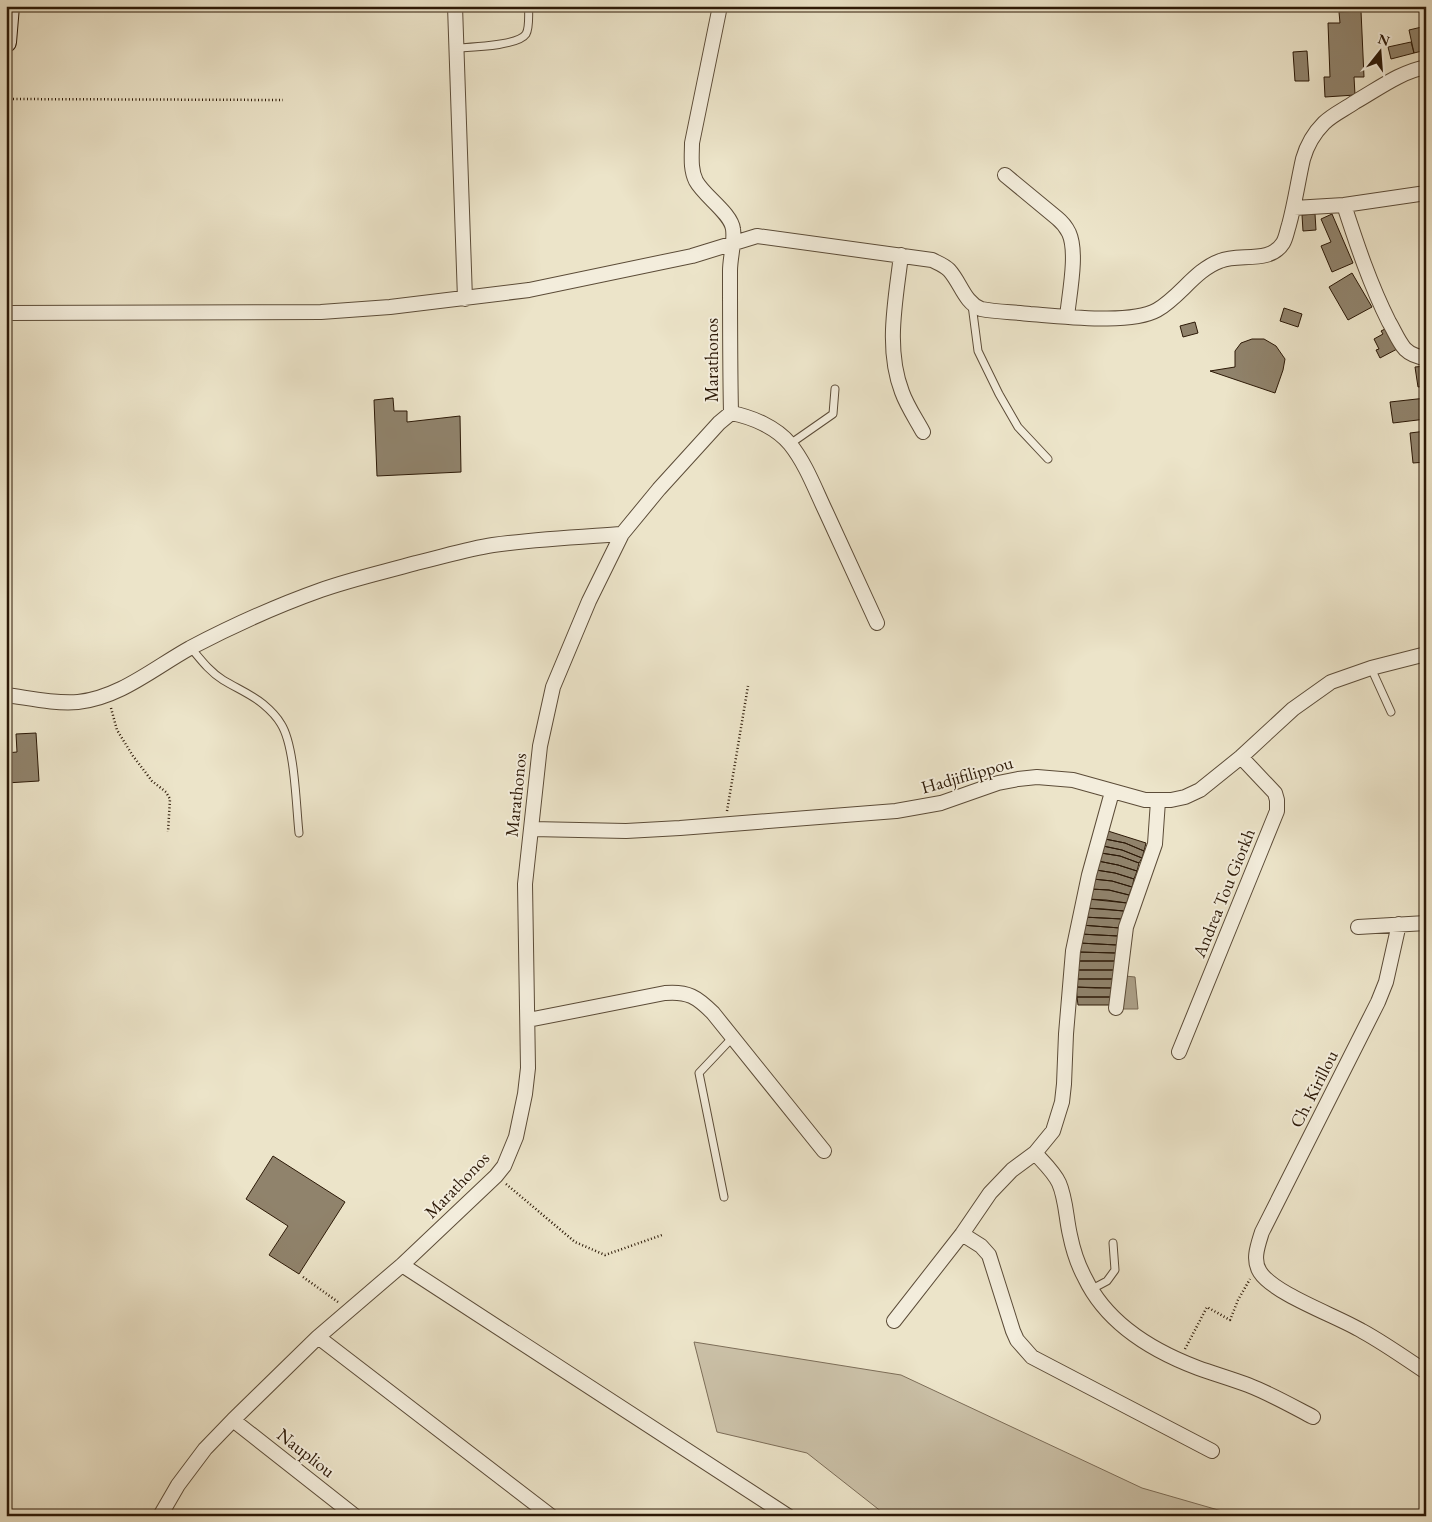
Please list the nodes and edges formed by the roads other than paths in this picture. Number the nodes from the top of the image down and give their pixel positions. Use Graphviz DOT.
graph roads {
  1 [pos="9,6"];
  2 [pos="455,6"];
  3 [pos="528,6"];
  4 [pos="720,6"];
  5 [pos="6,42"];
  6 [pos="457,48"];
  7 [pos="1426,67"];
  8 [pos="1005,175"];
  9 [pos="1426,192"];
  10 [pos="1344,205"];
  11 [pos="1294,208"];
  12 [pos="732,245"];
  13 [pos="901,255"];
  14 [pos="465,299"];
  15 [pos="972,306"];
  16 [pos="6,313"];
  17 [pos="1067,317"];
  18 [pos="1426,358"];
  19 [pos="835,389"];
  20 [pos="730,413"];
  21 [pos="923,432"];
  22 [pos="790,444"];
  23 [pos="1048,459"];
  24 [pos="622,534"];
  25 [pos="877,623"];
  26 [pos="191,648"];
  27 [pos="1426,654"];
  28 [pos="1371,668"];
  29 [pos="6,695"];
  30 [pos="1391,712"];
  31 [pos="1241,757"];
  32 [pos="1112,792"];
  33 [pos="1158,801"];
  34 [pos="532,830"];
  35 [pos="299,833"];
  36 [pos="1426,923"];
  37 [pos="1399,924"];
  38 [pos="1358,926"];
  39 [pos="1116,1008"];
  40 [pos="528,1020"];
  41 [pos="733,1037"];
  42 [pos="1179,1052"];
  43 [pos="824,1151"];
  44 [pos="1036,1154"];
  45 [pos="724,1197"];
  46 [pos="962,1234"];
  47 [pos="1113,1243"];
  48 [pos="402,1265"];
  49 [pos="1092,1289"];
  50 [pos="894,1321"];
  51 [pos="318,1337"];
  52 [pos="1426,1372"];
  53 [pos="1313,1417"];
  54 [pos="233,1420"];
  55 [pos="1212,1452"];
  56 [pos="160,1516"];
  57 [pos="355,1516"];
  58 [pos="551,1516"];
  59 [pos="788,1516"];
  1 -- 5 [label="main road"];
  2 -- 6 [label="street"];
  3 -- 6 [label="lane"];
  4 -- 12 [label="street, Marathonos"];
  6 -- 14 [label="street"];
  7 -- 11 [label="street"];
  8 -- 17 [label="street"];
  9 -- 10 [label="street"];
  10 -- 11 [label="street"];
  10 -- 18 [label="street"];
  11 -- 17 [label="street"];
  12 -- 13 [label="street"];
  12 -- 14 [label="street"];
  12 -- 20 [label="street, Marathonos"];
  13 -- 15 [label="street"];
  13 -- 21 [label="street"];
  14 -- 16 [label="street"];
  15 -- 17 [label="street"];
  15 -- 23 [label="lane"];
  19 -- 22 [label="lane"];
  20 -- 22 [label="street"];
  20 -- 24 [label="street, Marathonos"];
  22 -- 25 [label="street"];
  24 -- 26 [label="street"];
  24 -- 34 [label="street, Marathonos"];
  26 -- 29 [label="street"];
  26 -- 35 [label="lane"];
  27 -- 28 [label="street, Hadjifilippou"];
  28 -- 30 [label="lane"];
  28 -- 31 [label="street, Hadjifilippou"];
  31 -- 33 [label="street, Hadjifilippou"];
  31 -- 42 [label="street, Andrea Tou Giorkh"];
  32 -- 33 [label="street, Hadjifilippou"];
  32 -- 34 [label="street, Hadjifilippou"];
  32 -- 44 [label="street"];
  33 -- 39 [label="street"];
  34 -- 40 [label="street, Marathonos"];
  36 -- 37 [label="street"];
  37 -- 38 [label="street"];
  37 -- 52 [label="street, Ch. Kirillou"];
  40 -- 41 [label="street"];
  40 -- 48 [label="street, Marathonos"];
  41 -- 43 [label="street"];
  41 -- 45 [label="lane"];
  44 -- 46 [label="street"];
  44 -- 49 [label="street"];
  46 -- 50 [label="street"];
  46 -- 55 [label="street"];
  47 -- 49 [label="lane"];
  48 -- 51 [label="street, Marathonos"];
  48 -- 59 [label="street"];
  49 -- 53 [label="street"];
  51 -- 54 [label="street, Marathonos"];
  51 -- 58 [label="street"];
  54 -- 56 [label="street, Marathonos"];
  54 -- 57 [label="street, Naupliou"];
}
